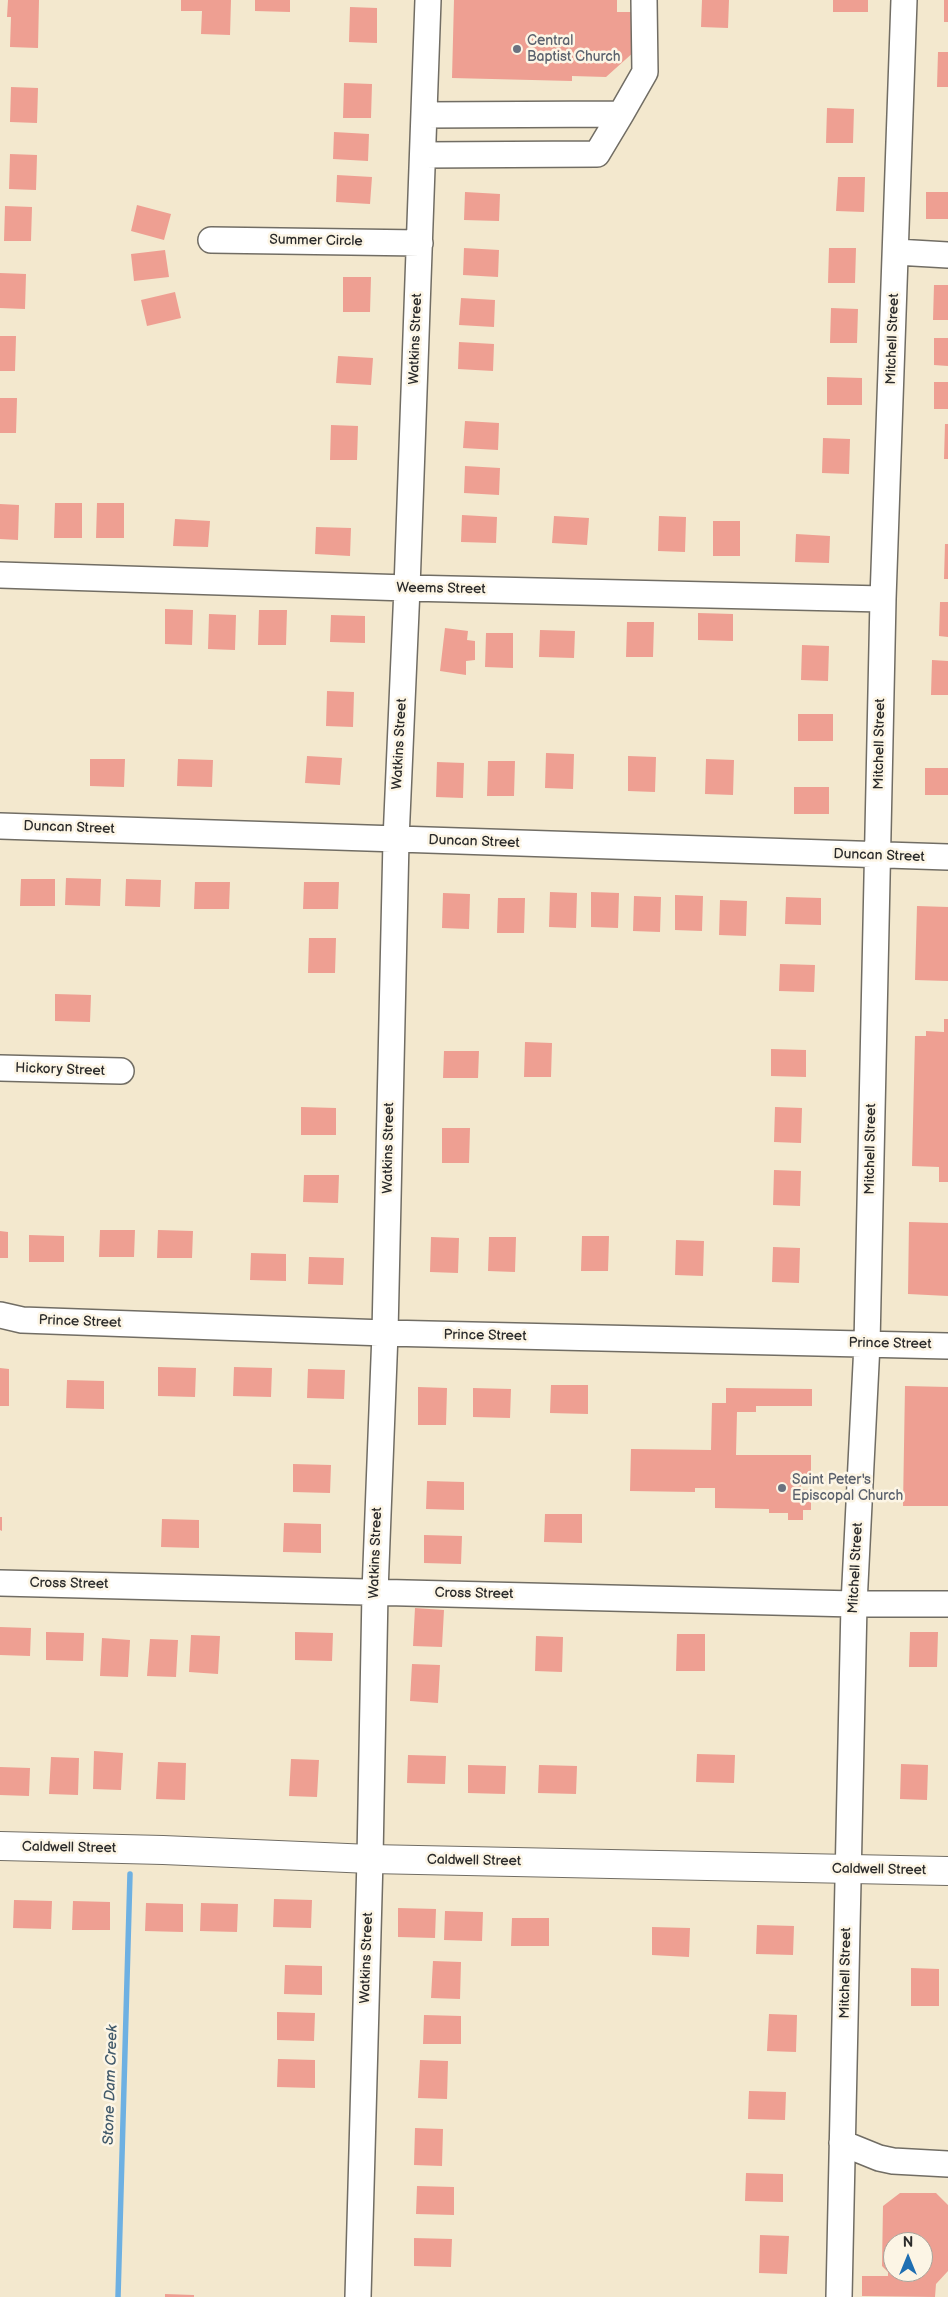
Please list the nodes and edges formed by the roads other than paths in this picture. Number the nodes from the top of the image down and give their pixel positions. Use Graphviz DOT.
graph roads {
  1 [pos="428,0"];
  2 [pos="644,0"];
  3 [pos="904,0"];
  4 [pos="621,114"];
  5 [pos="424,116"];
  6 [pos="422,155"];
  7 [pos="211,240"];
  8 [pos="420,243"];
  9 [pos="896,252"];
  10 [pos="948,255"];
  11 [pos="0,575"];
  12 [pos="408,588"];
  13 [pos="883,599"];
  14 [pos="0,826"];
  15 [pos="396,840"];
  16 [pos="877,856"];
  17 [pos="948,857"];
  18 [pos="0,1068"];
  19 [pos="121,1071"];
  20 [pos="7,1319"];
  21 [pos="385,1333"];
  22 [pos="867,1344"];
  23 [pos="948,1346"];
  24 [pos="0,1582"];
  25 [pos="375,1592"];
  26 [pos="854,1604"];
  27 [pos="948,1604"];
  28 [pos="0,1846"];
  29 [pos="370,1859"];
  30 [pos="848,1869"];
  31 [pos="948,1871"];
  32 [pos="842,2142"];
  33 [pos="948,2164"];
  34 [pos="358,2297"];
  35 [pos="839,2297"];
  1 -- 5 [label="street, Watkins Street"];
  2 -- 4 [label="street"];
  3 -- 9 [label="street, Mitchell Street"];
  4 -- 5 [label="street"];
  4 -- 6 [label="street"];
  5 -- 6 [label="street, Watkins Street"];
  6 -- 8 [label="street, Watkins Street"];
  7 -- 8 [label="street, Summer Circle"];
  8 -- 12 [label="street, Watkins Street"];
  9 -- 10 [label="street"];
  9 -- 13 [label="street, Mitchell Street"];
  11 -- 12 [label="street, Weems Street"];
  12 -- 13 [label="street, Weems Street"];
  12 -- 15 [label="street, Watkins Street"];
  13 -- 16 [label="street, Mitchell Street"];
  14 -- 15 [label="street, Duncan Street"];
  15 -- 16 [label="street, Duncan Street"];
  15 -- 21 [label="street, Watkins Street"];
  16 -- 17 [label="street, Duncan Street"];
  16 -- 22 [label="street, Mitchell Street"];
  18 -- 19 [label="street, Hickory Street"];
  20 -- 21 [label="street, Prince Street"];
  21 -- 22 [label="street, Prince Street"];
  21 -- 25 [label="street, Watkins Street"];
  22 -- 23 [label="street, Prince Street"];
  22 -- 26 [label="street, Mitchell Street"];
  24 -- 25 [label="street, Cross Street"];
  25 -- 26 [label="street, Cross Street"];
  25 -- 29 [label="street, Watkins Street"];
  26 -- 27 [label="street, Cross Street"];
  26 -- 30 [label="street, Mitchell Street"];
  28 -- 29 [label="main road, Caldwell Street"];
  29 -- 30 [label="main road, Caldwell Street"];
  29 -- 34 [label="street, Watkins Street"];
  30 -- 31 [label="main road, Caldwell Street"];
  30 -- 32 [label="street, Mitchell Street"];
  32 -- 33 [label="street"];
  32 -- 35 [label="street, Mitchell Street"];
}
